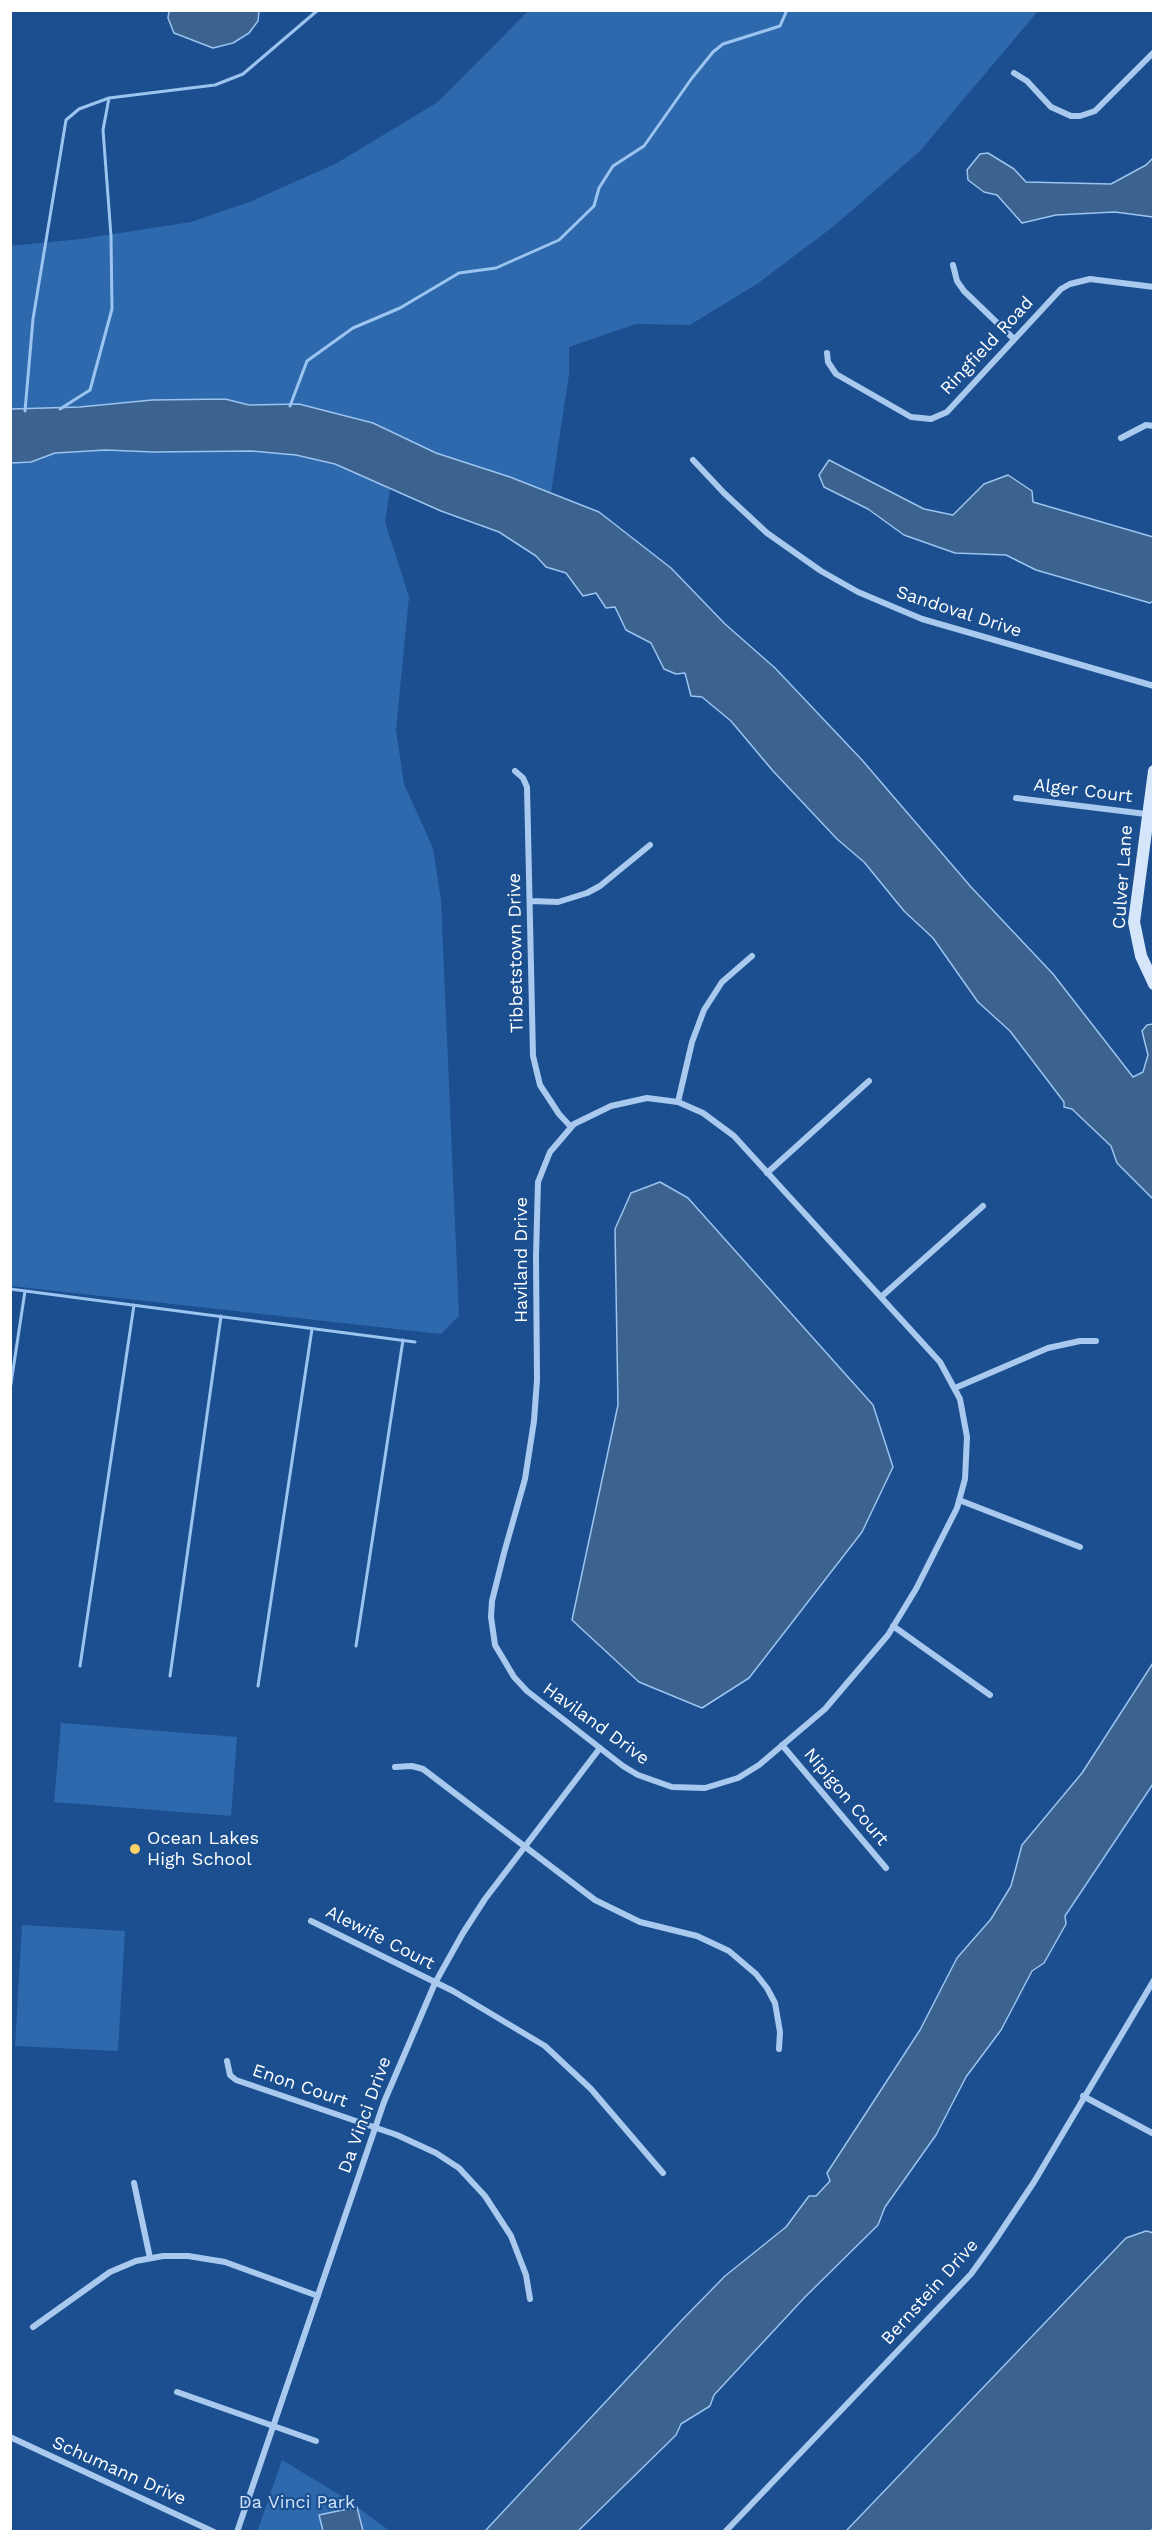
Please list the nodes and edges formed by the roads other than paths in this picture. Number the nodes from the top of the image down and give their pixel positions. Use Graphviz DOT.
graph roads {
  1 [pos="1154,52"];
  2 [pos="1014,73"];
  3 [pos="953,265"];
  4 [pos="1154,287"];
  5 [pos="1014,339"];
  6 [pos="827,353"];
  7 [pos="1154,426"];
  8 [pos="1121,438"];
  9 [pos="693,460"];
  10 [pos="1154,686"];
  11 [pos="515,771"];
  12 [pos="1154,771"];
  13 [pos="1016,798"];
  14 [pos="1146,814"];
  15 [pos="650,845"];
  16 [pos="531,901"];
  17 [pos="752,956"];
  18 [pos="1154,984"];
  19 [pos="868,1081"];
  20 [pos="678,1102"];
  21 [pos="572,1126"];
  22 [pos="767,1173"];
  23 [pos="983,1206"];
  24 [pos="881,1297"];
  25 [pos="1096,1341"];
  26 [pos="955,1388"];
  27 [pos="959,1500"];
  28 [pos="1080,1547"];
  29 [pos="894,1626"];
  30 [pos="990,1695"];
  31 [pos="782,1745"];
  32 [pos="600,1748"];
  33 [pos="395,1767"];
  34 [pos="523,1847"];
  35 [pos="886,1868"];
  36 [pos="311,1921"];
  37 [pos="1154,1980"];
  38 [pos="435,1983"];
  39 [pos="779,2049"];
  40 [pos="227,2061"];
  41 [pos="1083,2096"];
  42 [pos="375,2128"];
  43 [pos="1154,2134"];
  44 [pos="663,2173"];
  45 [pos="134,2183"];
  46 [pos="150,2258"];
  47 [pos="318,2296"];
  48 [pos="530,2299"];
  49 [pos="33,2327"];
  50 [pos="177,2392"];
  51 [pos="274,2426"];
  52 [pos="10,2437"];
  53 [pos="316,2441"];
  54 [pos="214,2532"];
  55 [pos="237,2532"];
  56 [pos="725,2532"];
  1 -- 2 [label="street"];
  3 -- 5 [label="street"];
  4 -- 5 [label="street, Ringfield Road"];
  5 -- 6 [label="street, Ringfield Road"];
  7 -- 8 [label="street"];
  9 -- 10 [label="street, Sandoval Drive"];
  11 -- 16 [label="street, Tibbetstown Drive"];
  12 -- 14 [label="street, Culver Lane"];
  13 -- 14 [label="street, Alger Court"];
  14 -- 18 [label="street, Culver Lane"];
  15 -- 16 [label="street"];
  16 -- 21 [label="street, Tibbetstown Drive"];
  17 -- 20 [label="street"];
  19 -- 22 [label="street"];
  20 -- 21 [label="street, Haviland Drive"];
  20 -- 22 [label="street, Haviland Drive"];
  21 -- 32 [label="street, Haviland Drive"];
  22 -- 24 [label="street, Haviland Drive"];
  23 -- 24 [label="street"];
  24 -- 26 [label="street, Haviland Drive"];
  25 -- 26 [label="street"];
  26 -- 27 [label="street, Haviland Drive"];
  27 -- 28 [label="street"];
  27 -- 29 [label="street, Haviland Drive"];
  29 -- 30 [label="street"];
  29 -- 31 [label="street, Haviland Drive"];
  31 -- 32 [label="street, Haviland Drive"];
  31 -- 35 [label="street, Nipigon Court"];
  32 -- 34 [label="street, Da Vinci Drive"];
  33 -- 34 [label="street"];
  34 -- 38 [label="street, Da Vinci Drive"];
  34 -- 39 [label="street"];
  36 -- 38 [label="street, Alewife Court"];
  37 -- 41 [label="street, Bernstein Drive"];
  38 -- 42 [label="street, Da Vinci Drive"];
  38 -- 44 [label="street, Alewife Court"];
  40 -- 42 [label="street, Enon Court"];
  41 -- 43 [label="street"];
  41 -- 56 [label="street, Bernstein Drive"];
  42 -- 47 [label="street, Da Vinci Drive"];
  42 -- 48 [label="street, Enon Court"];
  45 -- 46 [label="street"];
  46 -- 47 [label="street"];
  46 -- 49 [label="street"];
  47 -- 51 [label="street, Da Vinci Drive"];
  50 -- 51 [label="street"];
  51 -- 53 [label="street"];
  51 -- 55 [label="street, Da Vinci Drive"];
  52 -- 54 [label="street, Schumann Drive"];
}
